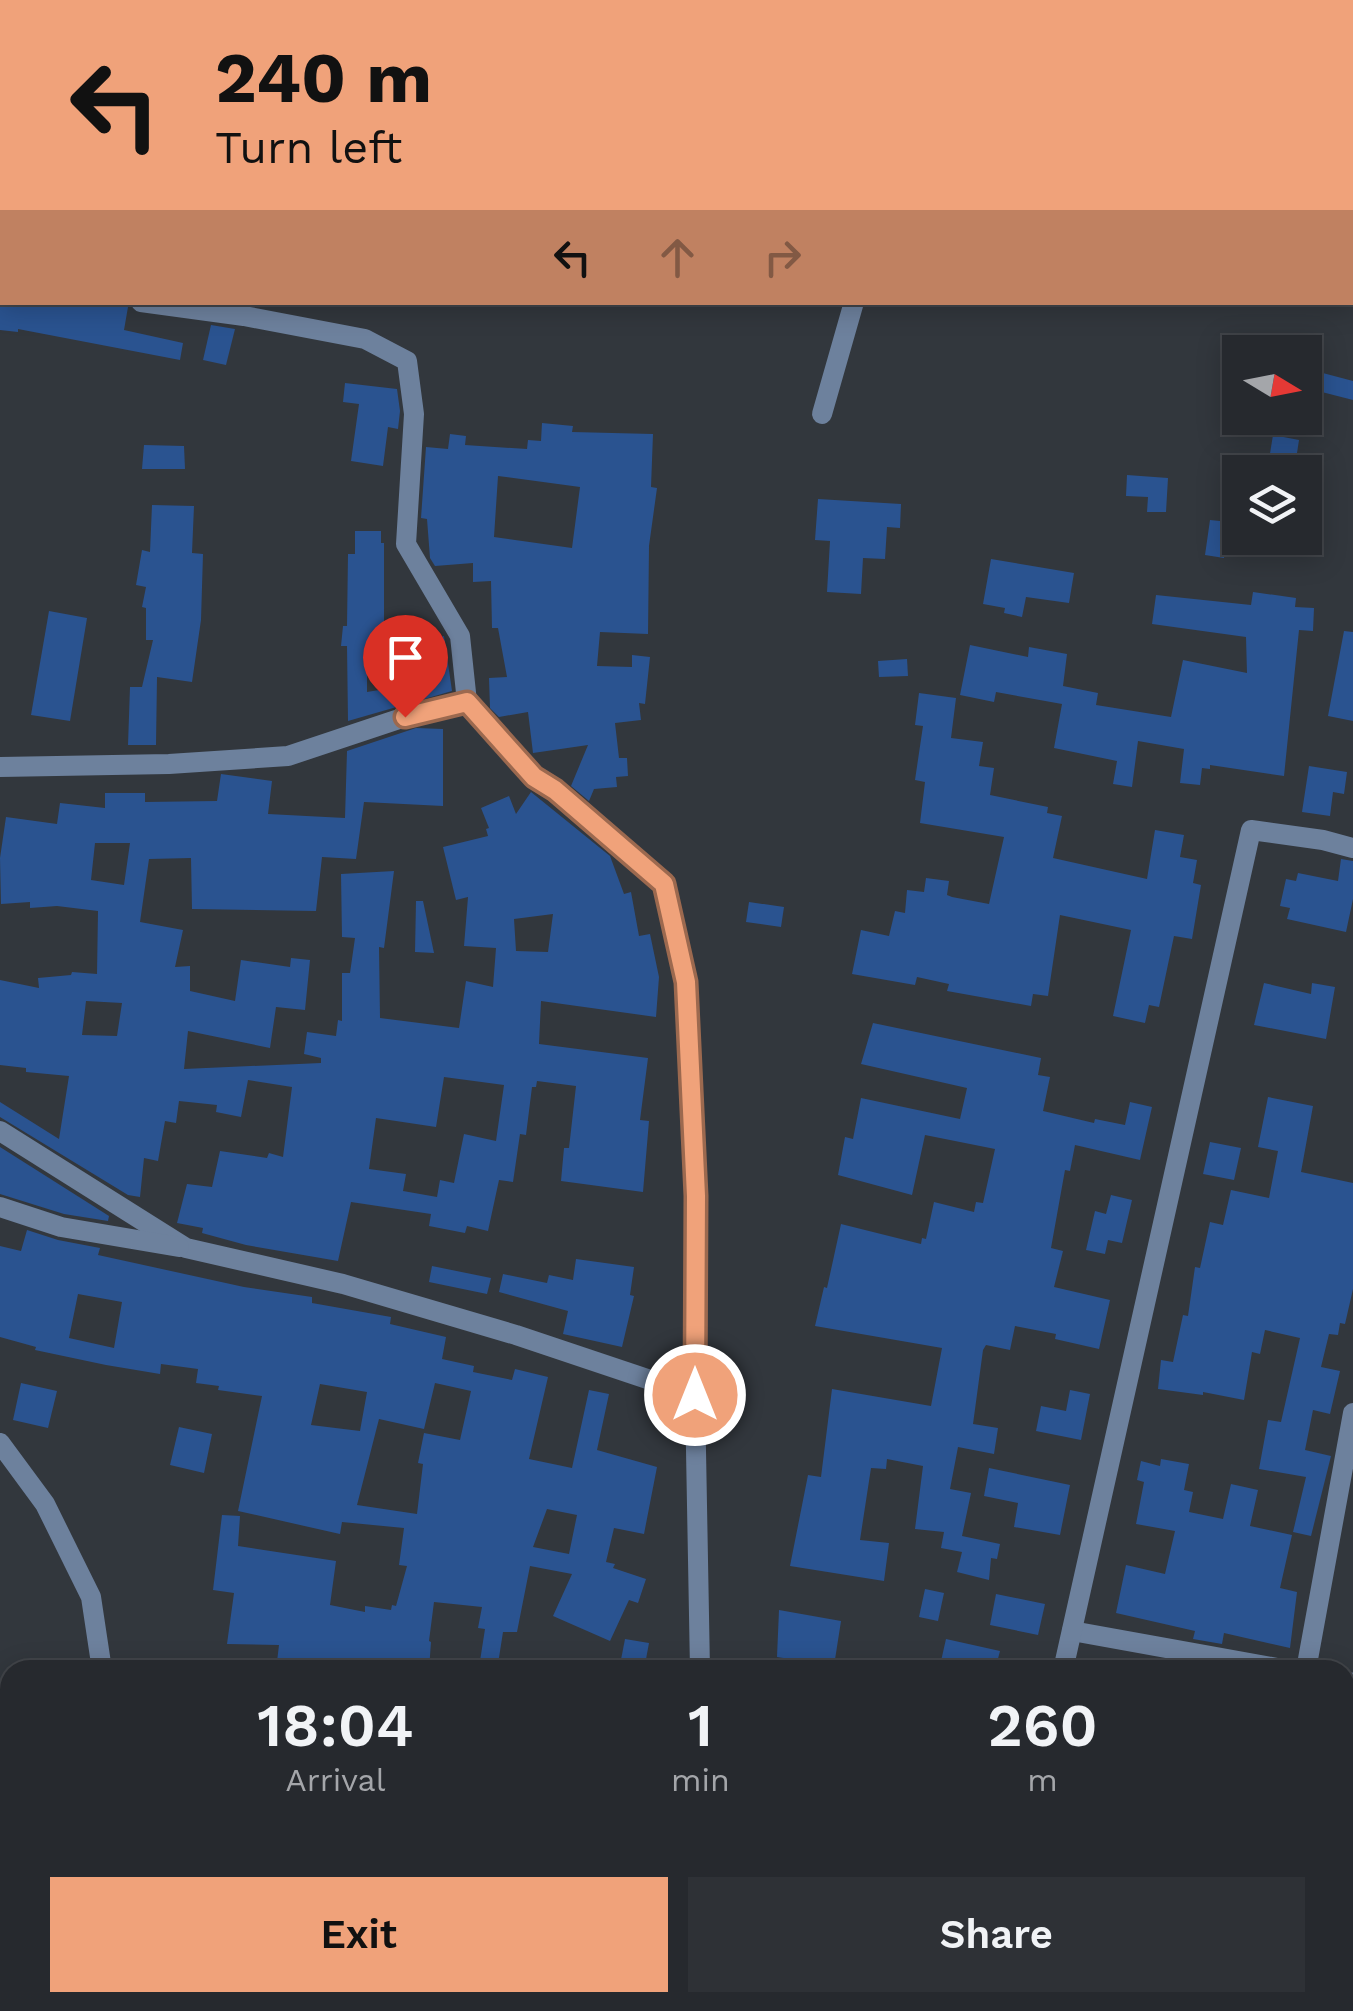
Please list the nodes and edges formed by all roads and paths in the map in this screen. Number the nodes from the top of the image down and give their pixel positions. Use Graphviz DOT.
graph roads {
  1 [pos="163,305"];
  2 [pos="853,305"];
  3 [pos="822,414"];
  4 [pos="467,702"];
  5 [pos="0,767"];
  6 [pos="1353,848"];
  7 [pos="0,1132"];
  8 [pos="0,1207"];
  9 [pos="186,1248"];
  10 [pos="695,1395"];
  11 [pos="1353,1413"];
  12 [pos="0,1443"];
  13 [pos="1072,1630"];
  14 [pos="100,1660"];
  15 [pos="700,1660"];
  16 [pos="1065,1660"];
  17 [pos="1234,1660"];
  18 [pos="1308,1660"];
  1 -- 4 [label="street"];
  2 -- 3 [label="street"];
  4 -- 5 [label="street"];
  4 -- 10 [label="street"];
  6 -- 13 [label="street"];
  7 -- 9 [label="street"];
  8 -- 9 [label="street"];
  9 -- 10 [label="street"];
  10 -- 15 [label="street"];
  11 -- 18 [label="street"];
  12 -- 14 [label="street"];
  13 -- 16 [label="street"];
  13 -- 17 [label="street"];
}
